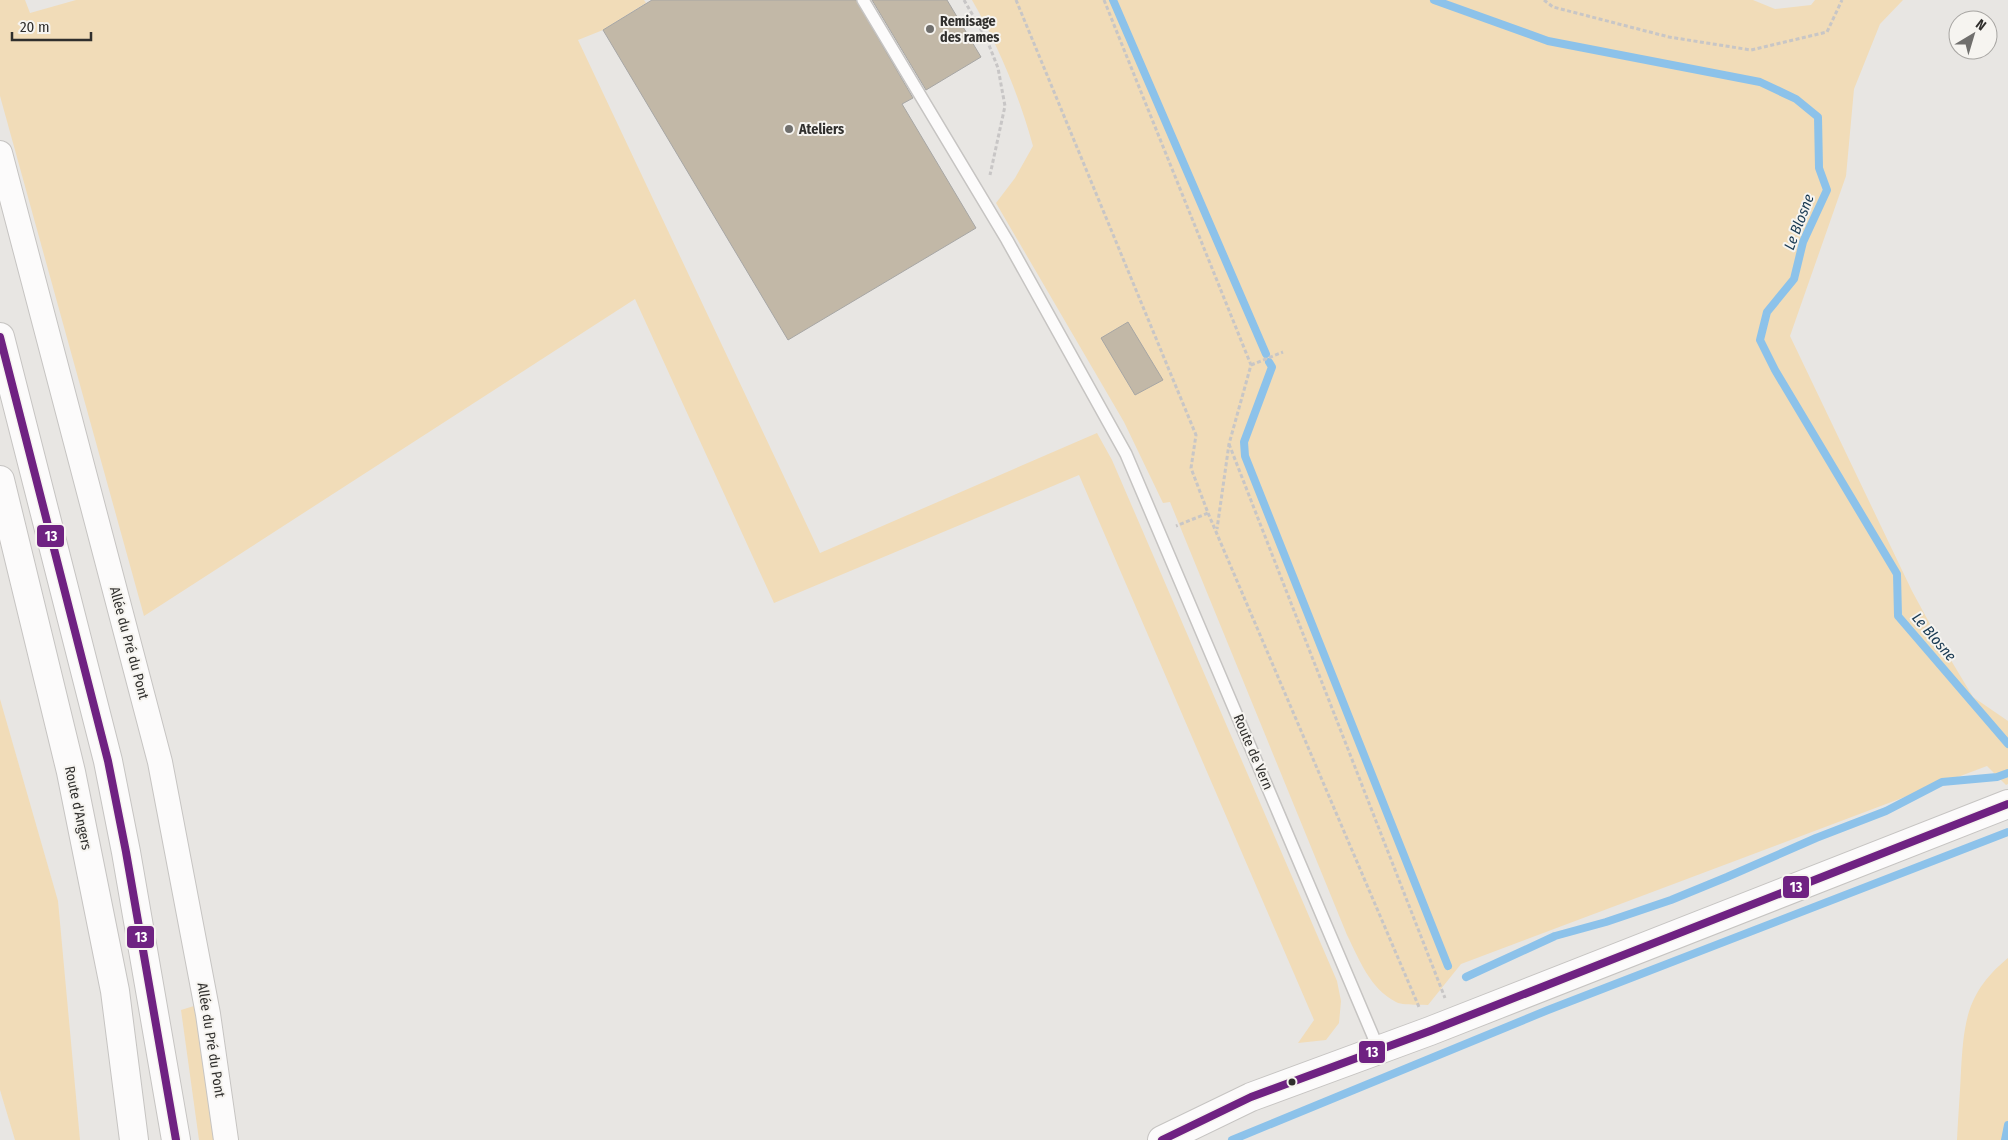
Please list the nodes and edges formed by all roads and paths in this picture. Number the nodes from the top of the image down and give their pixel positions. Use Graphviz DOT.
graph roads {
  1 [pos="863,0"];
  2 [pos="964,0"];
  3 [pos="1016,0"];
  4 [pos="1104,0"];
  5 [pos="1544,0"];
  6 [pos="1842,0"];
  7 [pos="0,153"];
  8 [pos="984,202"];
  9 [pos="0,337"];
  10 [pos="1283,352"];
  11 [pos="1252,365"];
  12 [pos="1229,444"];
  13 [pos="0,480"];
  14 [pos="1208,513"];
  15 [pos="1217,530"];
  16 [pos="1161,533"];
  17 [pos="2008,804"];
  18 [pos="1455,1021"];
  19 [pos="1430,1031"];
  20 [pos="1379,1050"];
  21 [pos="134,1140"];
  22 [pos="176,1140"];
  23 [pos="226,1140"];
  24 [pos="1162,1140"];
  1 -- 8 [label="lane, Route de Vern"];
  2 -- 8 [label="path"];
  3 -- 14 [label="path"];
  4 -- 11 [label="path"];
  5 -- 6 [label="path"];
  7 -- 23 [label="street, Allée du Pré du Pont"];
  8 -- 16 [label="lane, Route de Vern"];
  9 -- 22 [label="main road"];
  10 -- 11 [label="path"];
  11 -- 12 [label="path"];
  12 -- 15 [label="path"];
  12 -- 18 [label="path"];
  13 -- 21 [label="main road, Route d'Angers"];
  14 -- 15 [label="path"];
  14 -- 16 [label="path"];
  15 -- 19 [label="path"];
  16 -- 20 [label="lane, Route de Vern"];
  17 -- 18 [label="main road"];
  18 -- 19 [label="main road"];
  19 -- 20 [label="main road"];
  20 -- 24 [label="main road"];
}
